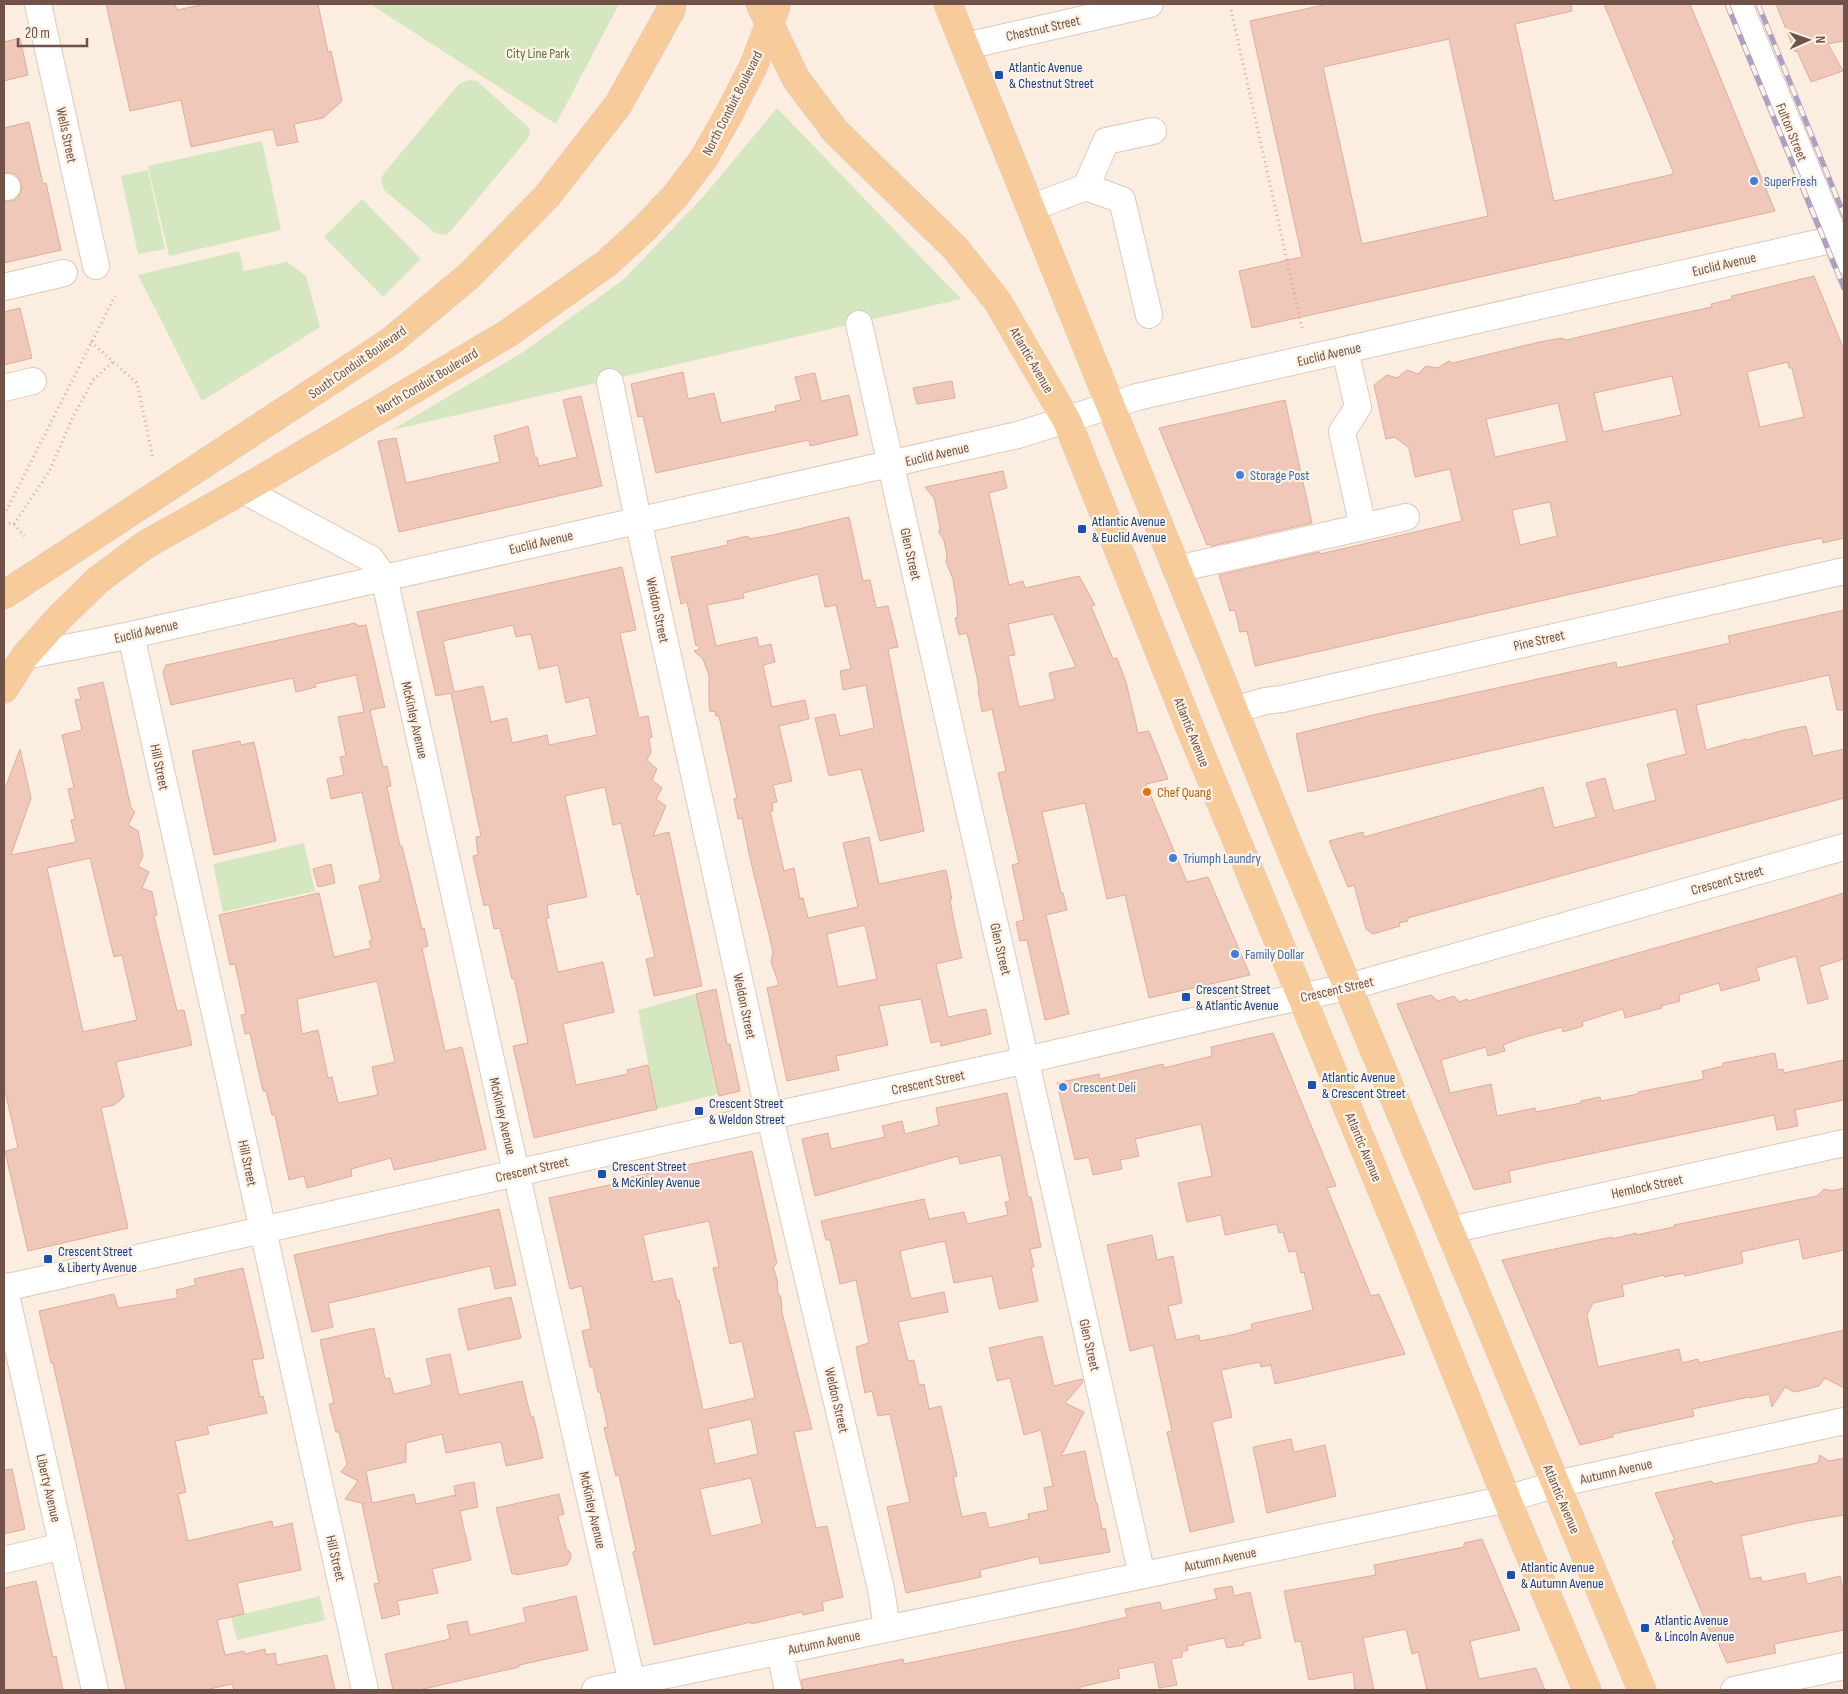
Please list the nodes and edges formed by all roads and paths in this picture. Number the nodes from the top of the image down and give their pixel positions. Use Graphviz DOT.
graph roads {
  1 [pos="38,4"];
  2 [pos="672,4"];
  3 [pos="760,4"];
  4 [pos="778,4"];
  5 [pos="948,4"];
  6 [pos="1150,4"];
  7 [pos="1739,4"];
  8 [pos="1231,10"];
  9 [pos="966,46"];
  10 [pos="1154,131"];
  11 [pos="1086,187"];
  12 [pos="1031,208"];
  13 [pos="1841,245"];
  14 [pos="96,266"];
  15 [pos="64,274"];
  16 [pos="4,287"];
  17 [pos="114,296"];
  18 [pos="1149,315"];
  19 [pos="859,324"];
  20 [pos="1303,332"];
  21 [pos="91,342"];
  22 [pos="1345,350"];
  23 [pos="113,362"];
  24 [pos="33,381"];
  25 [pos="610,382"];
  26 [pos="4,388"];
  27 [pos="1111,406"];
  28 [pos="1067,421"];
  29 [pos="153,458"];
  30 [pos="890,464"];
  31 [pos="243,490"];
  32 [pos="4,514"];
  33 [pos="1406,517"];
  34 [pos="638,520"];
  35 [pos="4,523"];
  36 [pos="14,524"];
  37 [pos="1363,527"];
  38 [pos="24,536"];
  39 [pos="1177,568"];
  40 [pos="1844,571"];
  41 [pos="384,577"];
  42 [pos="4,595"];
  43 [pos="130,635"];
  44 [pos="25,656"];
  45 [pos="4,688"];
  46 [pos="1234,710"];
  47 [pos="1844,847"];
  48 [pos="1348,987"];
  49 [pos="1301,997"];
  50 [pos="1026,1061"];
  51 [pos="770,1116"];
  52 [pos="1844,1143"];
  53 [pos="516,1173"];
  54 [pos="262,1230"];
  55 [pos="1450,1230"];
  56 [pos="4,1287"];
  57 [pos="1844,1421"];
  58 [pos="1556,1484"];
  59 [pos="1507,1499"];
  60 [pos="62,1546"];
  61 [pos="4,1560"];
  62 [pos="1142,1575"];
  63 [pos="887,1628"];
  64 [pos="780,1652"];
  65 [pos="1844,1666"];
  66 [pos="632,1683"];
  67 [pos="95,1690"];
  68 [pos="365,1690"];
  69 [pos="595,1690"];
  70 [pos="788,1690"];
  71 [pos="1588,1690"];
  72 [pos="1642,1690"];
  73 [pos="1734,1690"];
  1 -- 14 [label="street, Wells Street"];
  2 -- 42 [label="main road, South Conduit Boulevard"];
  3 -- 28 [label="main road, Atlantic Avenue"];
  4 -- 31 [label="main road, North Conduit Boulevard, bridge"];
  5 -- 9 [label="main road, Atlantic Avenue"];
  6 -- 9 [label="street, Chestnut Street"];
  7 -- 13 [label="street, Fulton Street"];
  8 -- 20 [label="path"];
  9 -- 12 [label="main road, Atlantic Avenue"];
  10 -- 11 [label="street"];
  11 -- 12 [label="street"];
  11 -- 18 [label="street"];
  12 -- 27 [label="main road, Atlantic Avenue"];
  13 -- 22 [label="street, Euclid Avenue"];
  15 -- 16 [label="street"];
  17 -- 21 [label="path"];
  19 -- 30 [label="street, Glen Street"];
  21 -- 23 [label="path"];
  21 -- 32 [label="path"];
  22 -- 27 [label="street, Euclid Avenue"];
  22 -- 37 [label="street"];
  23 -- 29 [label="path"];
  23 -- 36 [label="path"];
  24 -- 26 [label="street"];
  25 -- 34 [label="street, Weldon Street"];
  27 -- 28 [label="street, Euclid Avenue"];
  27 -- 39 [label="main road, Atlantic Avenue"];
  28 -- 30 [label="street, Euclid Avenue"];
  28 -- 49 [label="main road, Atlantic Avenue"];
  30 -- 34 [label="street, Euclid Avenue"];
  30 -- 50 [label="street, Glen Street"];
  31 -- 41 [label="street"];
  31 -- 44 [label="main road, North Conduit Boulevard"];
  33 -- 37 [label="street"];
  34 -- 41 [label="street, Euclid Avenue"];
  34 -- 51 [label="street, Weldon Street"];
  35 -- 36 [label="path"];
  36 -- 38 [label="path"];
  37 -- 39 [label="street"];
  39 -- 46 [label="main road, Atlantic Avenue"];
  40 -- 46 [label="street, Pine Street"];
  41 -- 43 [label="street, Euclid Avenue"];
  41 -- 53 [label="street, McKinley Avenue"];
  43 -- 44 [label="street, Euclid Avenue"];
  43 -- 54 [label="street, Hill Street"];
  44 -- 45 [label="main road, North Conduit Boulevard"];
  46 -- 48 [label="main road, Atlantic Avenue"];
  47 -- 48 [label="street, Crescent Street"];
  48 -- 49 [label="street, Crescent Street"];
  48 -- 55 [label="main road, Atlantic Avenue"];
  49 -- 50 [label="street, Crescent Street"];
  49 -- 59 [label="main road, Atlantic Avenue"];
  50 -- 51 [label="street, Crescent Street"];
  50 -- 62 [label="street, Glen Street"];
  51 -- 53 [label="street, Crescent Street"];
  51 -- 63 [label="street, Weldon Street"];
  52 -- 55 [label="street, Hemlock Street"];
  53 -- 54 [label="street, Crescent Street"];
  53 -- 66 [label="street, McKinley Avenue"];
  54 -- 56 [label="street, Crescent Street"];
  54 -- 68 [label="street, Hill Street"];
  55 -- 58 [label="main road, Atlantic Avenue"];
  56 -- 60 [label="street, Liberty Avenue"];
  57 -- 58 [label="street, Autumn Avenue"];
  58 -- 59 [label="street, Autumn Avenue"];
  58 -- 72 [label="main road, Atlantic Avenue"];
  59 -- 62 [label="street, Autumn Avenue"];
  59 -- 71 [label="main road, Atlantic Avenue"];
  60 -- 61 [label="street"];
  60 -- 67 [label="street, Liberty Avenue"];
  62 -- 63 [label="street, Autumn Avenue"];
  63 -- 64 [label="street, Autumn Avenue"];
  64 -- 66 [label="street, Autumn Avenue"];
  64 -- 70 [label="street"];
  65 -- 73 [label="street"];
  66 -- 69 [label="street, Autumn Avenue"];
}
